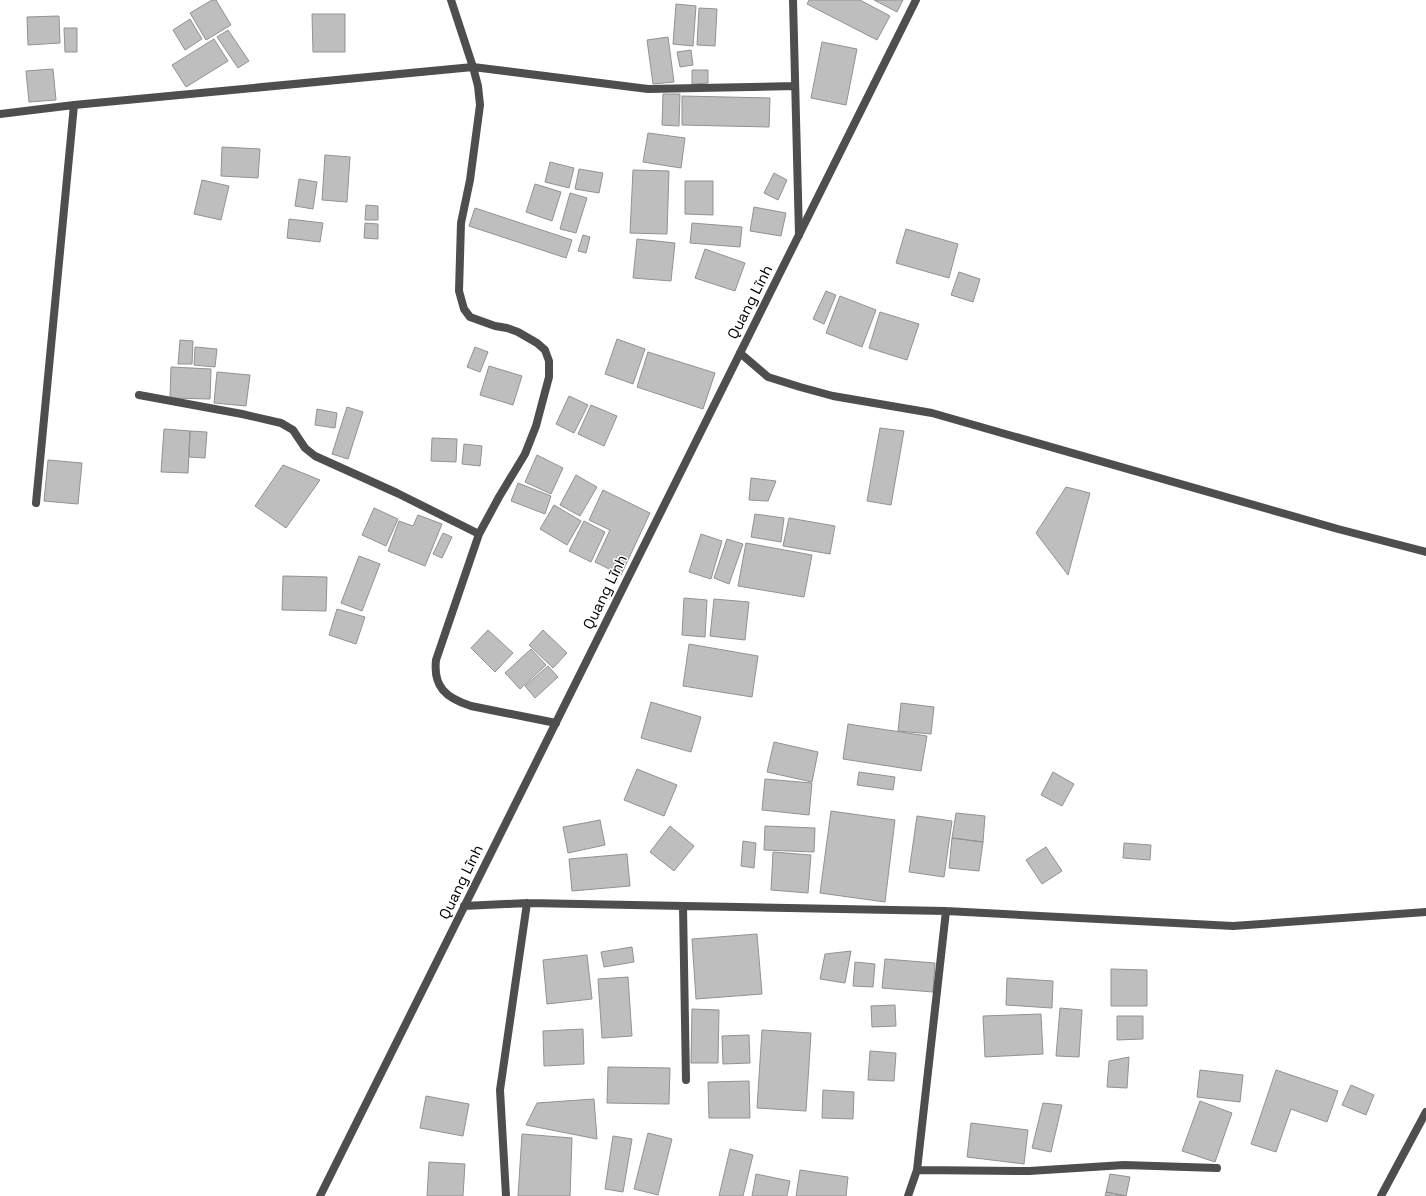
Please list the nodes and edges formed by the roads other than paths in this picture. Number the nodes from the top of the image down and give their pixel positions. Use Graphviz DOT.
graph roads {
  1 [pos="451,0"];
  2 [pos="793,0"];
  3 [pos="916,0"];
  4 [pos="473,67"];
  5 [pos="795,86"];
  6 [pos="74,105"];
  7 [pos="0,114"];
  8 [pos="799,235"];
  9 [pos="740,353"];
  10 [pos="139,395"];
  11 [pos="36,503"];
  12 [pos="479,534"];
  13 [pos="1426,552"];
  14 [pos="556,723"];
  15 [pos="527,903"];
  16 [pos="464,906"];
  17 [pos="683,906"];
  18 [pos="946,911"];
  19 [pos="1426,912"];
  20 [pos="686,1080"];
  21 [pos="1426,1112"];
  22 [pos="1217,1168"];
  23 [pos="918,1170"];
  24 [pos="320,1196"];
  25 [pos="506,1196"];
  26 [pos="908,1196"];
  27 [pos="1381,1196"];
  1 -- 4 [label="street"];
  2 -- 5 [label="street"];
  3 -- 8 [label="street, Quang Lĩnh"];
  4 -- 5 [label="street"];
  4 -- 6 [label="street"];
  4 -- 12 [label="street"];
  5 -- 8 [label="street"];
  6 -- 7 [label="street"];
  6 -- 11 [label="street"];
  8 -- 9 [label="street, Quang Lĩnh"];
  9 -- 13 [label="street"];
  9 -- 14 [label="street, Quang Lĩnh"];
  10 -- 12 [label="street"];
  12 -- 14 [label="street"];
  14 -- 16 [label="street, Quang Lĩnh"];
  15 -- 16 [label="street"];
  15 -- 17 [label="street"];
  15 -- 25 [label="street"];
  16 -- 24 [label="street, Quang Lĩnh"];
  17 -- 18 [label="street"];
  17 -- 20 [label="street"];
  18 -- 19 [label="street"];
  18 -- 23 [label="street"];
  21 -- 27 [label="street"];
  22 -- 23 [label="street"];
  23 -- 26 [label="street"];
}
